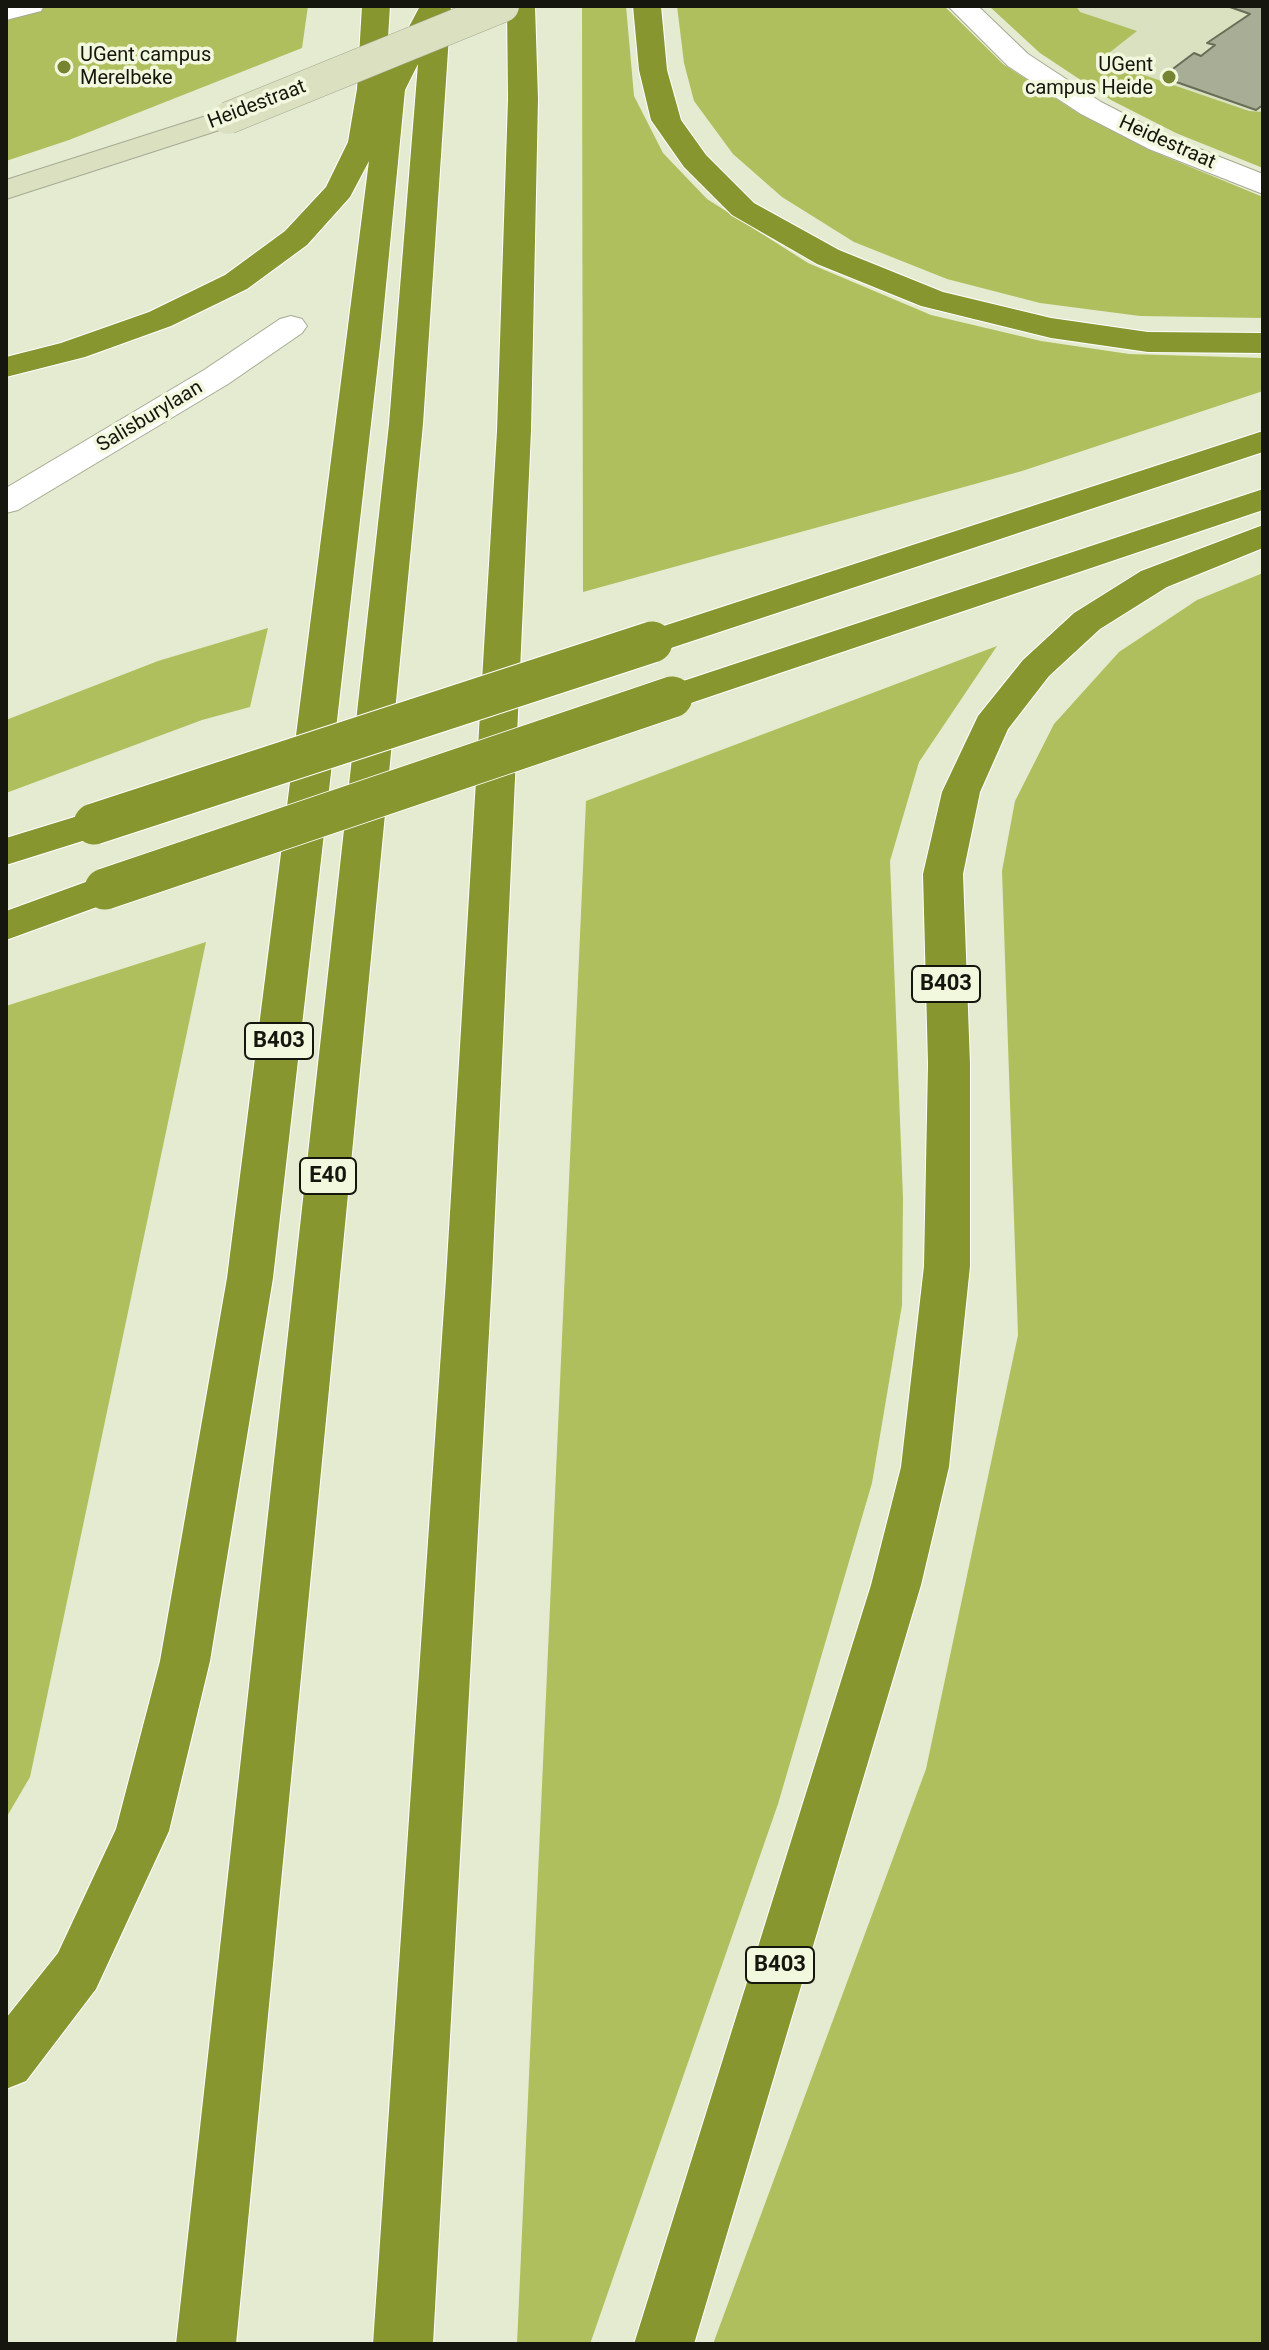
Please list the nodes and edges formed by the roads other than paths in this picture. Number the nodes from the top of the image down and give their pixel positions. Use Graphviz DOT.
graph roads {
  1 [pos="33,6"];
  2 [pos="376,6"];
  3 [pos="435,6"];
  4 [pos="503,6"];
  5 [pos="521,6"];
  6 [pos="647,6"];
  7 [pos="962,6"];
  8 [pos="6,14"];
  9 [pos="1263,185"];
  10 [pos="6,190"];
  11 [pos="291,326"];
  12 [pos="1263,343"];
  13 [pos="6,367"];
  14 [pos="1263,441"];
  15 [pos="1263,499"];
  16 [pos="6,503"];
  17 [pos="1263,536"];
  18 [pos="6,852"];
  19 [pos="6,926"];
  20 [pos="6,2062"];
  21 [pos="206,2344"];
  22 [pos="403,2344"];
  23 [pos="664,2344"];
  1 -- 8 [label="lane"];
  2 -- 13 [label="highway"];
  3 -- 20 [label="highway, B403"];
  3 -- 21 [label="highway, E40"];
  4 -- 10 [label="main road, Heidestraat, bridge"];
  5 -- 22 [label="highway"];
  6 -- 12 [label="highway"];
  7 -- 9 [label="street, Heidestraat"];
  11 -- 16 [label="street, Salisburylaan"];
  14 -- 18 [label="highway, bridge"];
  15 -- 19 [label="highway, bridge"];
  17 -- 23 [label="highway, B403"];
}
